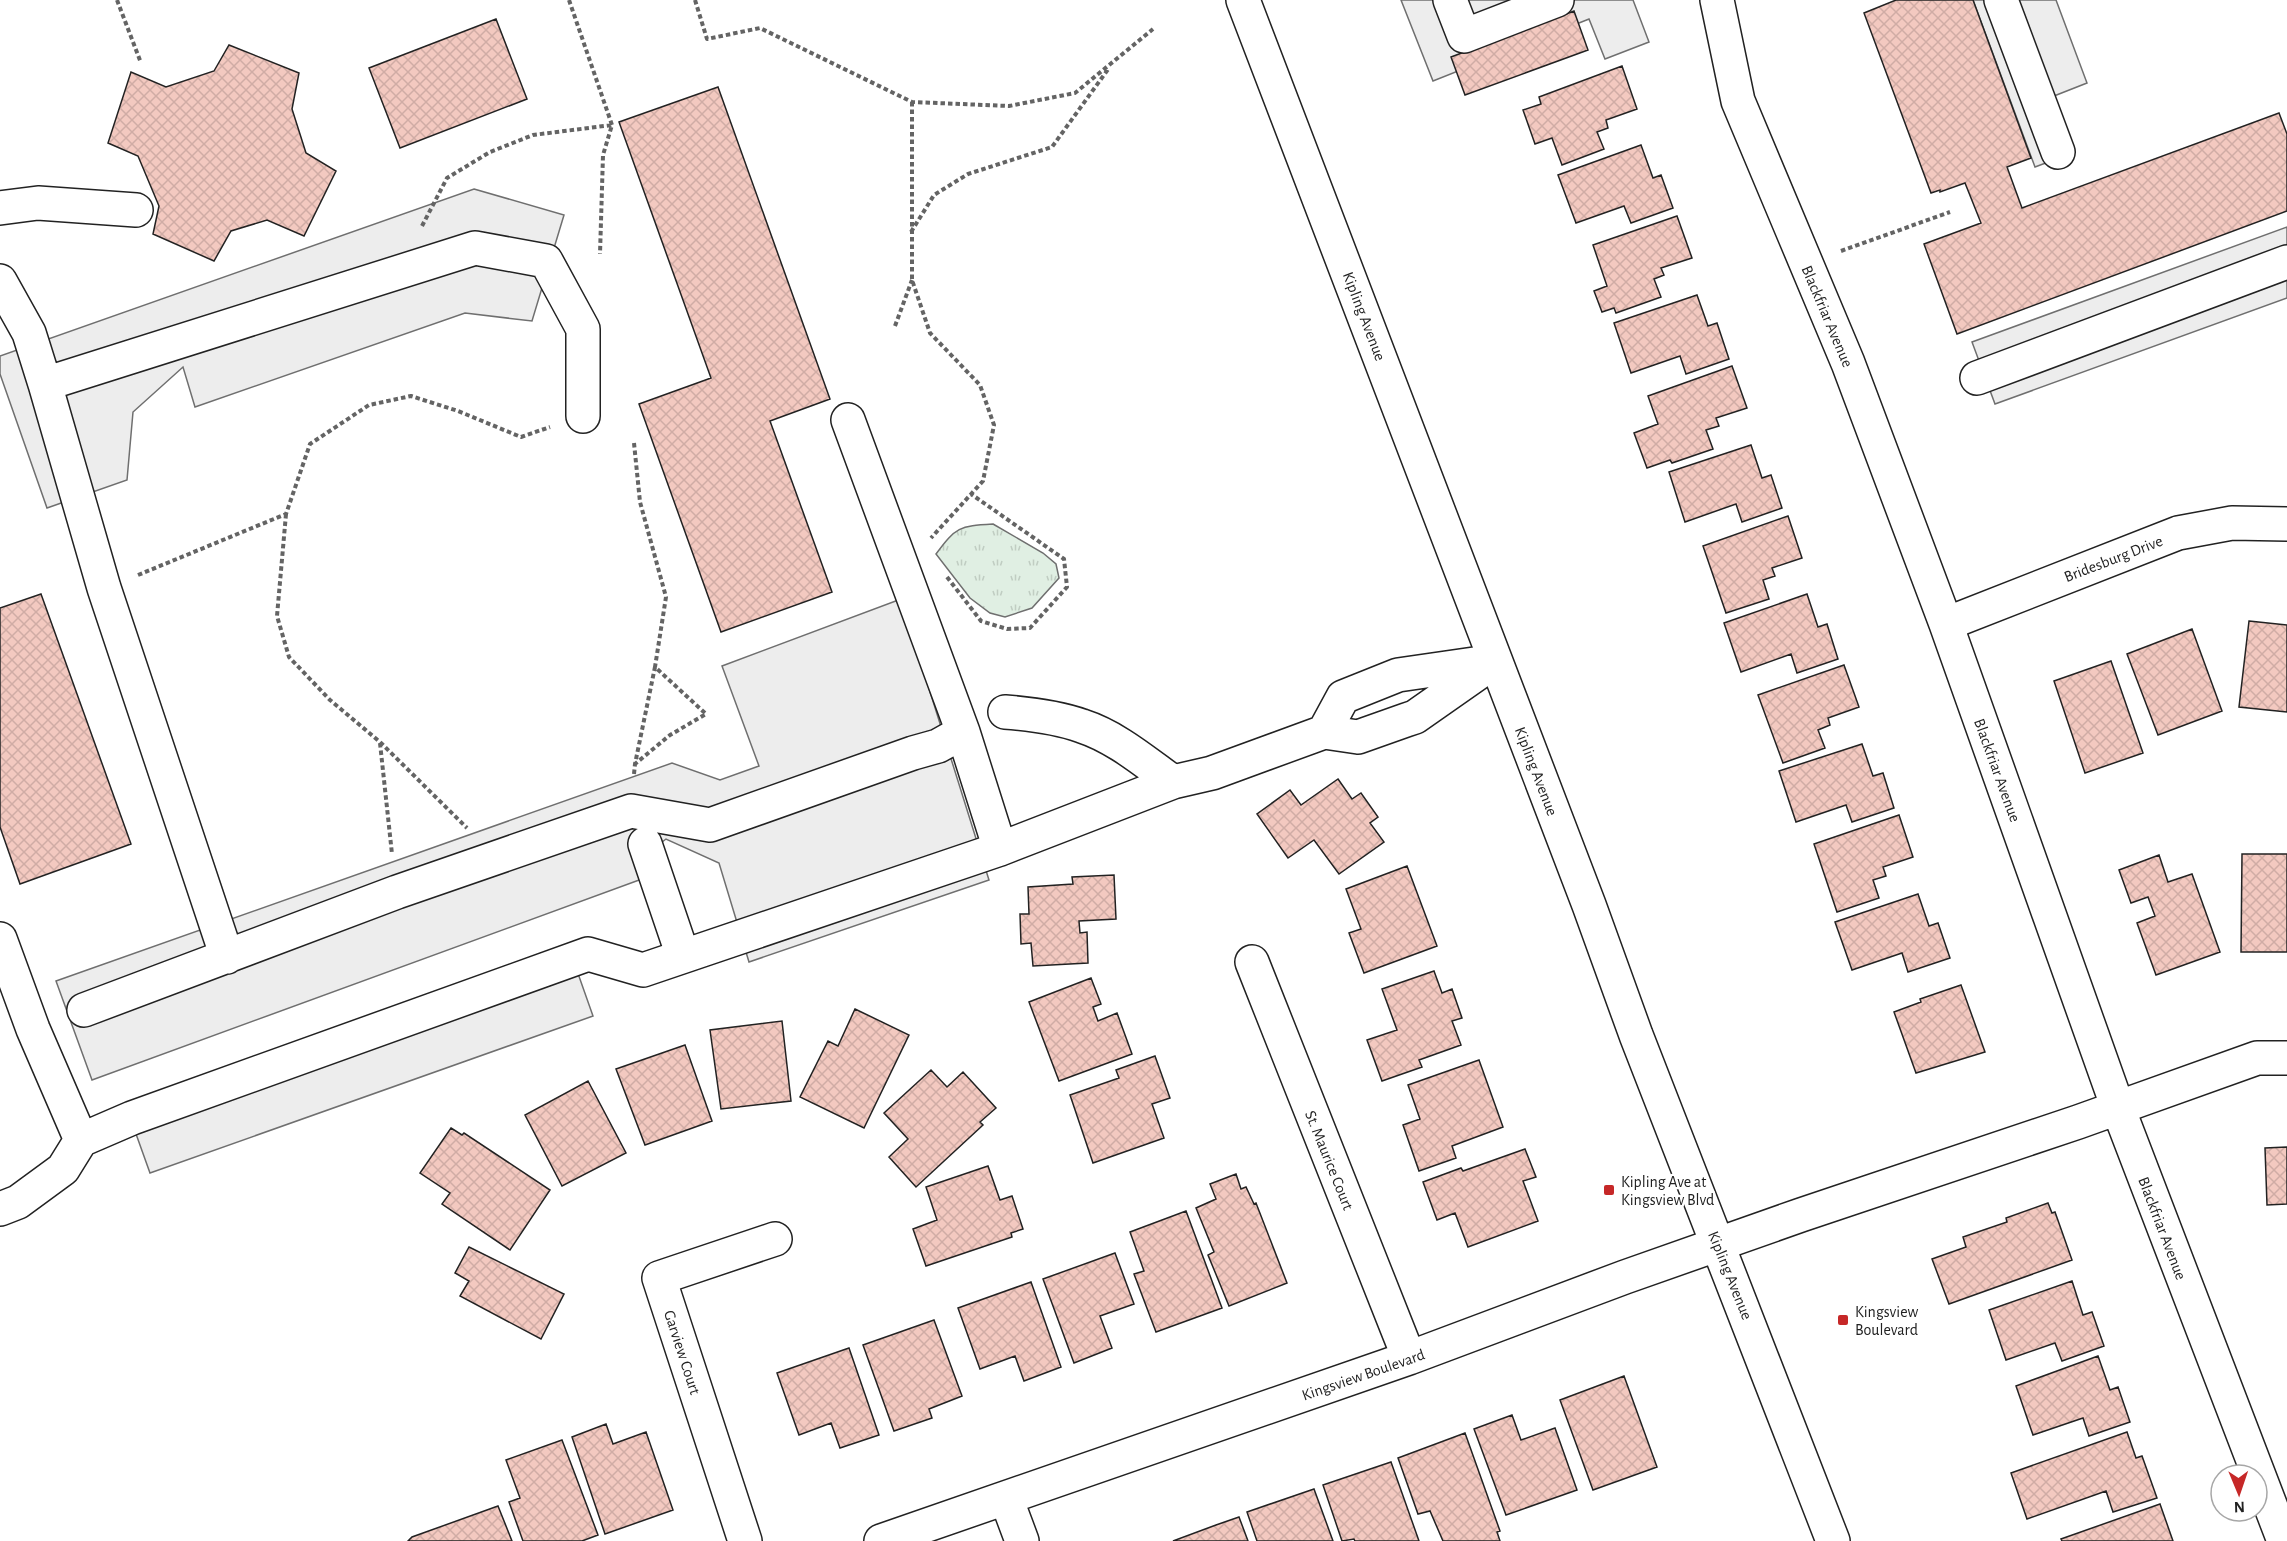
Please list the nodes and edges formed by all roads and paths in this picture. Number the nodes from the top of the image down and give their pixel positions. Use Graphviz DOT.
graph roads {
  1 [pos="117,0"];
  2 [pos="569,0"];
  3 [pos="695,0"];
  4 [pos="1243,0"];
  5 [pos="1450,0"];
  6 [pos="1557,0"];
  7 [pos="1717,0"];
  8 [pos="2001,0"];
  9 [pos="1153,29"];
  10 [pos="1113,62"];
  11 [pos="141,63"];
  12 [pos="912,102"];
  13 [pos="612,125"];
  14 [pos="2058,152"];
  15 [pos="0,208"];
  16 [pos="136,210"];
  17 [pos="1950,212"];
  18 [pos="910,233"];
  19 [pos="600,254"];
  20 [pos="2287,262"];
  21 [pos="1806,263"];
  22 [pos="399,271"];
  23 [pos="912,280"];
  24 [pos="0,281"];
  25 [pos="895,326"];
  26 [pos="1977,378"];
  27 [pos="45,384"];
  28 [pos="583,416"];
  29 [pos="848,420"];
  30 [pos="634,443"];
  31 [pos="971,494"];
  32 [pos="286,514"];
  33 [pos="2287,524"];
  34 [pos="923,546"];
  35 [pos="945,574"];
  36 [pos="104,588"];
  37 [pos="1946,624"];
  38 [pos="1495,661"];
  39 [pos="655,668"];
  40 [pos="1005,712"];
  41 [pos="963,732"];
  42 [pos="1324,732"];
  43 [pos="380,742"];
  44 [pos="635,764"];
  45 [pos="1173,782"];
  46 [pos="631,811"];
  47 [pos="645,844"];
  48 [pos="1000,849"];
  49 [pos="496,857"];
  50 [pos="397,892"];
  51 [pos="0,939"];
  52 [pos="683,956"];
  53 [pos="227,957"];
  54 [pos="1252,962"];
  55 [pos="84,1010"];
  56 [pos="2287,1058"];
  57 [pos="2118,1108"];
  58 [pos="81,1140"];
  59 [pos="0,1209"];
  60 [pos="775,1239"];
  61 [pos="1719,1244"];
  62 [pos="1409,1358"];
  63 [pos="1006,1498"];
  64 [pos="745,1541"];
  65 [pos="881,1541"];
  66 [pos="1022,1541"];
  67 [pos="1833,1541"];
  68 [pos="2284,1541"];
  1 -- 11 [label="path"];
  2 -- 13 [label="path"];
  3 -- 12 [label="path"];
  4 -- 38 [label="street, Kipling Avenue"];
  5 -- 6 [label="street"];
  7 -- 21 [label="street, Blackfriar Avenue"];
  8 -- 14 [label="street"];
  9 -- 10 [label="path"];
  10 -- 12 [label="path"];
  10 -- 18 [label="path"];
  12 -- 18 [label="path"];
  13 -- 19 [label="path"];
  13 -- 22 [label="path"];
  15 -- 16 [label="street"];
  17 -- 21 [label="path"];
  18 -- 23 [label="path"];
  20 -- 26 [label="street"];
  21 -- 37 [label="street, Blackfriar Avenue"];
  22 -- 27 [label="street"];
  22 -- 28 [label="street"];
  23 -- 25 [label="path"];
  23 -- 31 [label="path"];
  24 -- 27 [label="street"];
  27 -- 36 [label="street"];
  28 -- 32 [label="path"];
  29 -- 41 [label="street"];
  30 -- 39 [label="path"];
  31 -- 34 [label="path"];
  31 -- 35 [label="path"];
  32 -- 36 [label="path"];
  32 -- 43 [label="path"];
  33 -- 37 [label="street, Bridesburg Drive"];
  36 -- 53 [label="street"];
  37 -- 57 [label="street, Blackfriar Avenue"];
  38 -- 42 [label="street"];
  38 -- 42 [label="street"];
  38 -- 61 [label="street, Kipling Avenue"];
  39 -- 44 [label="path"];
  39 -- 44 [label="path"];
  40 -- 45 [label="street"];
  41 -- 46 [label="street"];
  41 -- 48 [label="street"];
  42 -- 45 [label="street"];
  43 -- 49 [label="path"];
  43 -- 50 [label="path"];
  44 -- 46 [label="path"];
  45 -- 48 [label="street"];
  46 -- 49 [label="street"];
  47 -- 52 [label="street"];
  48 -- 52 [label="street"];
  49 -- 50 [label="street"];
  50 -- 53 [label="street"];
  51 -- 58 [label="street"];
  52 -- 58 [label="street"];
  53 -- 55 [label="street"];
  54 -- 62 [label="street, St. Maurice Court"];
  56 -- 57 [label="street, Kingsview Boulevard"];
  57 -- 61 [label="street, Kingsview Boulevard"];
  57 -- 68 [label="street, Blackfriar Avenue"];
  58 -- 59 [label="street"];
  60 -- 64 [label="street, Garview Court"];
  61 -- 62 [label="street, Kingsview Boulevard"];
  61 -- 67 [label="street, Kipling Avenue"];
  62 -- 63 [label="street, Kingsview Boulevard"];
  63 -- 65 [label="street, Kingsview Boulevard"];
  63 -- 66 [label="street"];
}
